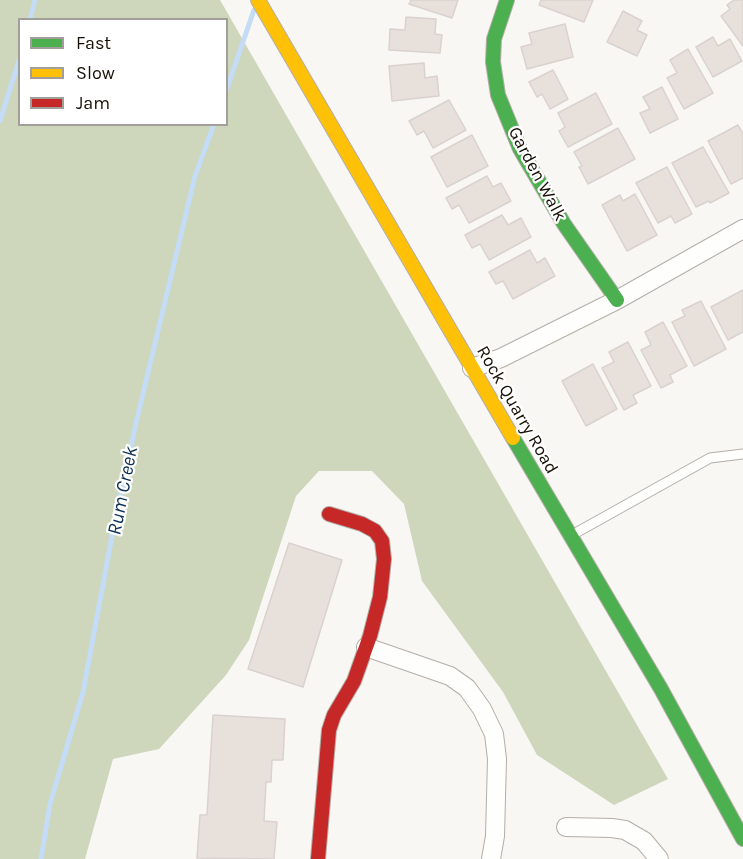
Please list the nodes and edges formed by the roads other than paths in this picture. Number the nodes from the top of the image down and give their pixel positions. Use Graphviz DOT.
graph roads {
  1 [pos="258,0"];
  2 [pos="507,0"];
  3 [pos="743,229"];
  4 [pos="616,300"];
  5 [pos="472,368"];
  6 [pos="743,454"];
  7 [pos="329,514"];
  8 [pos="570,537"];
  9 [pos="366,647"];
  10 [pos="566,827"];
  11 [pos="743,839"];
  12 [pos="318,859"];
  13 [pos="491,859"];
  14 [pos="659,859"];
  1 -- 5 [label="street, Rock Quarry Road"];
  2 -- 4 [label="street, Garden Walk"];
  3 -- 4 [label="street"];
  4 -- 5 [label="street"];
  5 -- 8 [label="street, Rock Quarry Road"];
  6 -- 8 [label="lane"];
  7 -- 9 [label="street"];
  8 -- 11 [label="street, Rock Quarry Road"];
  9 -- 12 [label="street"];
  9 -- 13 [label="street"];
  10 -- 14 [label="street"];
}
